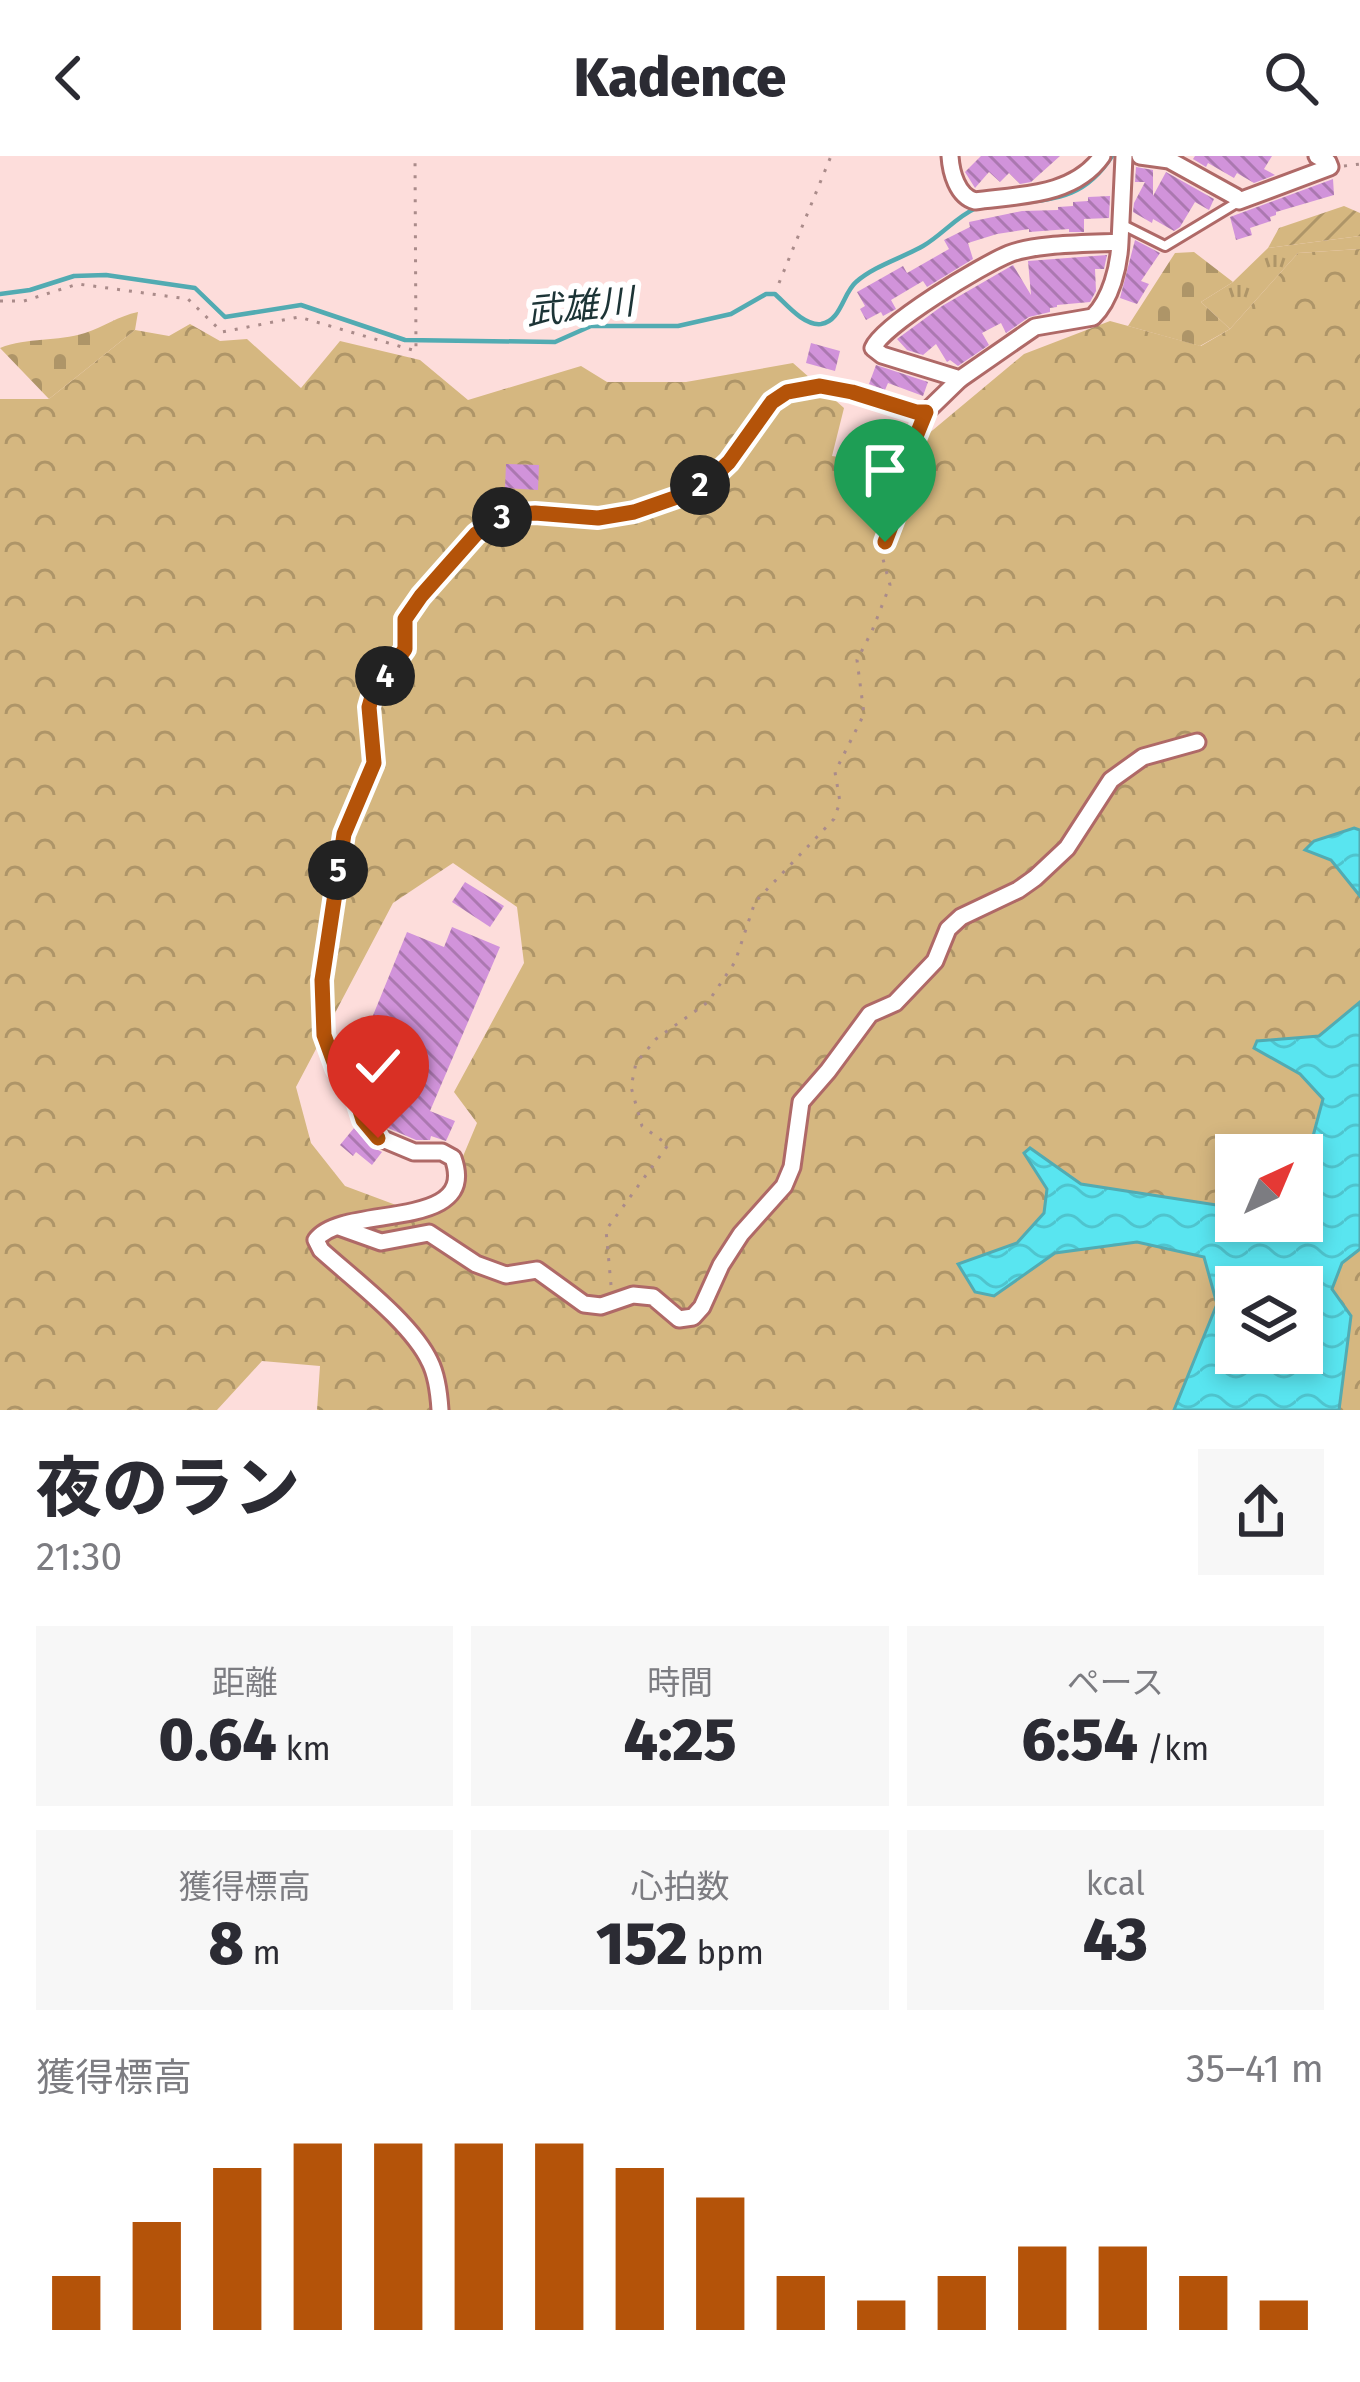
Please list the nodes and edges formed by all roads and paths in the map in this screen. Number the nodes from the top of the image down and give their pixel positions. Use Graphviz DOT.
graph roads {
  1 [pos="415,156"];
  2 [pos="831,156"];
  3 [pos="950,156"];
  4 [pos="1102,156"];
  5 [pos="1124,156"];
  6 [pos="1140,156"];
  7 [pos="1317,156"];
  8 [pos="1239,201"];
  9 [pos="1121,224"];
  10 [pos="1120,242"];
  11 [pos="778,283"];
  12 [pos="0,301"];
  13 [pos="960,379"];
  14 [pos="926,412"];
  15 [pos="1197,742"];
  16 [pos="337,1225"];
  17 [pos="601,1306"];
  18 [pos="440,1410"];
  1 -- 12 [label="path"];
  2 -- 11 [label="path"];
  3 -- 4 [label="street"];
  5 -- 9 [label="street"];
  6 -- 8 [label="street"];
  7 -- 8 [label="street"];
  8 -- 9 [label="lane"];
  9 -- 10 [label="street"];
  10 -- 13 [label="street"];
  10 -- 13 [label="street"];
  13 -- 14 [label="street"];
  14 -- 16 [label="street"];
  14 -- 17 [label="path"];
  15 -- 17 [label="street"];
  16 -- 17 [label="street"];
  16 -- 18 [label="street"];
}
